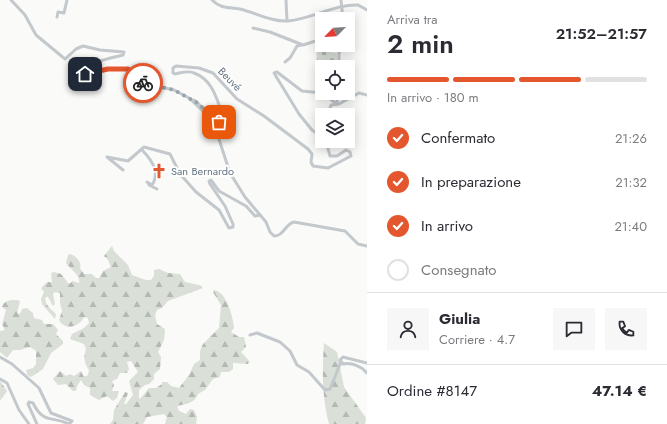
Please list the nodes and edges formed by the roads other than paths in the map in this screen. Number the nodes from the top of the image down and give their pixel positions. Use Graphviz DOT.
graph roads {
  1 [pos="11,0"];
  2 [pos="67,0"];
  3 [pos="212,0"];
  4 [pos="286,0"];
  5 [pos="341,0"];
  6 [pos="359,0"];
  7 [pos="358,5"];
  8 [pos="342,8"];
  9 [pos="367,10"];
  10 [pos="342,12"];
  11 [pos="57,17"];
  12 [pos="287,21"];
  13 [pos="253,28"];
  14 [pos="315,41"];
  15 [pos="302,45"];
  16 [pos="339,53"];
  17 [pos="339,60"];
  18 [pos="285,62"];
  19 [pos="367,95"];
  20 [pos="192,100"];
  21 [pos="337,100"];
  22 [pos="337,104"];
  23 [pos="330,108"];
  24 [pos="315,132"];
  25 [pos="328,148"];
  26 [pos="142,150"];
  27 [pos="123,170"];
  28 [pos="157,189"];
  29 [pos="260,215"];
  30 [pos="367,246"];
  31 [pos="250,335"];
  32 [pos="0,357"];
  33 [pos="341,362"];
  34 [pos="367,364"];
  35 [pos="367,373"];
  36 [pos="0,379"];
  37 [pos="29,424"];
  38 [pos="37,424"];
  1 -- 20 [label="street"];
  2 -- 11 [label="street"];
  3 -- 12 [label="street"];
  4 -- 12 [label="street"];
  5 -- 8 [label="street"];
  6 -- 7 [label="street"];
  7 -- 8 [label="street"];
  7 -- 9 [label="street"];
  8 -- 10 [label="street"];
  8 -- 12 [label="street"];
  13 -- 15 [label="street"];
  14 -- 15 [label="street"];
  15 -- 18 [label="street"];
  16 -- 17 [label="street"];
  19 -- 22 [label="street"];
  20 -- 25 [label="street, Beuvé"];
  20 -- 29 [label="street"];
  21 -- 22 [label="street"];
  22 -- 23 [label="street"];
  22 -- 24 [label="street"];
  26 -- 27 [label="street"];
  26 -- 28 [label="street"];
  26 -- 29 [label="street"];
  29 -- 30 [label="street"];
  31 -- 33 [label="street"];
  32 -- 38 [label="street"];
  33 -- 34 [label="street"];
  33 -- 35 [label="street"];
  36 -- 37 [label="street"];
}
